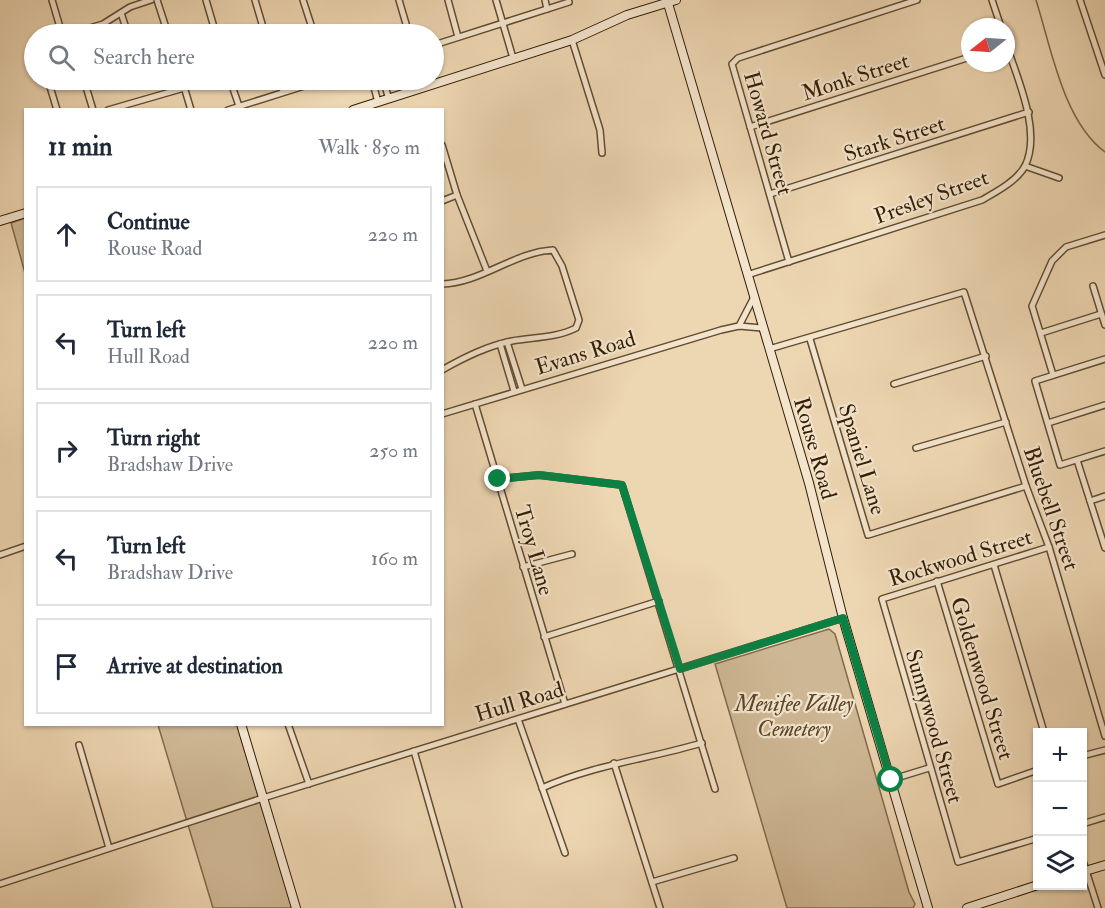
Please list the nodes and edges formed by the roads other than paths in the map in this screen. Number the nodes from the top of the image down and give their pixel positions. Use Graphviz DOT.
graph roads {
  1 [pos="52,0"];
  2 [pos="151,0"];
  3 [pos="157,0"];
  4 [pos="206,0"];
  5 [pos="255,0"];
  6 [pos="303,0"];
  7 [pos="399,0"];
  8 [pos="448,0"];
  9 [pos="496,0"];
  10 [pos="545,0"];
  11 [pos="676,0"];
  12 [pos="916,0"];
  13 [pos="992,0"];
  14 [pos="1080,0"];
  15 [pos="667,1"];
  16 [pos="569,2"];
  17 [pos="547,9"];
  18 [pos="121,13"];
  19 [pos="997,18"];
  20 [pos="503,23"];
  21 [pos="59,24"];
  22 [pos="103,24"];
  23 [pos="125,24"];
  24 [pos="165,24"];
  25 [pos="213,24"];
  26 [pos="262,24"];
  27 [pos="311,24"];
  28 [pos="406,24"];
  29 [pos="458,37"];
  30 [pos="572,40"];
  31 [pos="444,42"];
  32 [pos="513,58"];
  33 [pos="961,60"];
  34 [pos="1015,71"];
  35 [pos="1105,75"];
  36 [pos="444,81"];
  37 [pos="51,90"];
  38 [pos="87,90"];
  39 [pos="177,90"];
  40 [pos="185,90"];
  41 [pos="233,90"];
  42 [pos="290,90"];
  43 [pos="375,90"];
  44 [pos="386,90"];
  45 [pos="416,90"];
  46 [pos="284,92"];
  47 [pos="389,99"];
  48 [pos="378,102"];
  49 [pos="239,106"];
  50 [pos="56,108"];
  51 [pos="92,108"];
  52 [pos="115,108"];
  53 [pos="190,108"];
  54 [pos="234,108"];
  55 [pos="359,108"];
  56 [pos="1029,112"];
  57 [pos="750,127"];
  58 [pos="444,152"];
  59 [pos="602,153"];
  60 [pos="1025,166"];
  61 [pos="1059,178"];
  62 [pos="770,194"];
  63 [pos="457,195"];
  64 [pos="444,200"];
  65 [pos="24,214"];
  66 [pos="0,221"];
  67 [pos="1105,235"];
  68 [pos="789,262"];
  69 [pos="487,271"];
  70 [pos="746,276"];
  71 [pos="444,284"];
  72 [pos="1093,286"];
  73 [pos="753,299"];
  74 [pos="1101,314"];
  75 [pos="1105,325"];
  76 [pos="739,326"];
  77 [pos="762,328"];
  78 [pos="1041,333"];
  79 [pos="810,339"];
  80 [pos="507,342"];
  81 [pos="500,344"];
  82 [pos="769,349"];
  83 [pos="986,356"];
  84 [pos="1105,359"];
  85 [pos="444,369"];
  86 [pos="1053,375"];
  87 [pos="894,384"];
  88 [pos="522,389"];
  89 [pos="514,391"];
  90 [pos="475,404"];
  91 [pos="1105,405"];
  92 [pos="444,413"];
  93 [pos="1006,422"];
  94 [pos="1048,423"];
  95 [pos="916,448"];
  96 [pos="1105,451"];
  97 [pos="1077,460"];
  98 [pos="498,479"];
  99 [pos="1026,486"];
  100 [pos="1105,496"];
  101 [pos="1090,501"];
  102 [pos="1104,544"];
  103 [pos="24,547"];
  104 [pos="1049,547"];
  105 [pos="572,554"];
  106 [pos="0,555"];
  107 [pos="994,565"];
  108 [pos="523,567"];
  109 [pos="937,581"];
  110 [pos="882,599"];
  111 [pos="659,601"];
  112 [pos="843,618"];
  113 [pos="544,637"];
  114 [pos="680,669"];
  115 [pos="565,705"];
  116 [pos="518,719"];
  117 [pos="242,726"];
  118 [pos="289,726"];
  119 [pos="1043,728"];
  120 [pos="1105,736"];
  121 [pos="702,743"];
  122 [pos="79,745"];
  123 [pos="1105,750"];
  124 [pos="414,751"];
  125 [pos="1087,755"];
  126 [pos="614,763"];
  127 [pos="929,768"];
  128 [pos="1033,772"];
  129 [pos="891,780"];
  130 [pos="309,784"];
  131 [pos="542,788"];
  132 [pos="715,789"];
  133 [pos="263,798"];
  134 [pos="1105,817"];
  135 [pos="1087,823"];
  136 [pos="1033,840"];
  137 [pos="110,848"];
  138 [pos="565,853"];
  139 [pos="734,858"];
  140 [pos="1105,865"];
  141 [pos="1087,870"];
  142 [pos="1087,879"];
  143 [pos="652,882"];
  144 [pos="0,884"];
  145 [pos="1033,887"];
  146 [pos="296,908"];
  147 [pos="459,908"];
  148 [pos="660,908"];
  149 [pos="928,908"];
  150 [pos="967,908"];
  151 [pos="1098,908"];
  1 -- 21 [label="street"];
  2 -- 18 [label="street"];
  3 -- 24 [label="street"];
  4 -- 25 [label="street"];
  5 -- 26 [label="street"];
  6 -- 27 [label="street"];
  7 -- 28 [label="street"];
  8 -- 29 [label="street"];
  9 -- 20 [label="street"];
  10 -- 17 [label="street"];
  11 -- 15 [label="street"];
  12 -- 57 [label="street, Howard Street"];
  13 -- 19 [label="street"];
  14 -- 35 [label="street"];
  15 -- 30 [label="street"];
  15 -- 70 [label="street, Rouse Road"];
  16 -- 17 [label="street"];
  17 -- 20 [label="street"];
  18 -- 22 [label="street"];
  18 -- 23 [label="street"];
  20 -- 29 [label="street"];
  20 -- 32 [label="street"];
  29 -- 31 [label="street"];
  30 -- 32 [label="street"];
  30 -- 59 [label="street"];
  32 -- 36 [label="street"];
  33 -- 57 [label="street, Monk Street"];
  34 -- 56 [label="street"];
  37 -- 50 [label="street"];
  38 -- 51 [label="street"];
  39 -- 52 [label="street"];
  40 -- 53 [label="street"];
  41 -- 49 [label="street"];
  42 -- 46 [label="street"];
  43 -- 48 [label="street"];
  44 -- 47 [label="street"];
  45 -- 47 [label="street"];
  46 -- 49 [label="street"];
  47 -- 48 [label="street"];
  48 -- 55 [label="street"];
  49 -- 54 [label="street"];
  56 -- 60 [label="street"];
  56 -- 62 [label="street, Stark Street"];
  57 -- 62 [label="street, Howard Street"];
  58 -- 63 [label="street"];
  60 -- 61 [label="street"];
  60 -- 68 [label="street, Presley Street"];
  62 -- 68 [label="street, Howard Street"];
  63 -- 64 [label="street"];
  63 -- 69 [label="street"];
  65 -- 66 [label="street"];
  67 -- 78 [label="street"];
  68 -- 70 [label="street, Presley Street"];
  69 -- 71 [label="street"];
  69 -- 80 [label="street"];
  70 -- 73 [label="street, Rouse Road"];
  72 -- 74 [label="street"];
  73 -- 76 [label="street"];
  73 -- 77 [label="street, Rouse Road"];
  74 -- 75 [label="street"];
  74 -- 78 [label="street"];
  76 -- 77 [label="street, Evans Road"];
  76 -- 88 [label="street, Evans Road"];
  77 -- 82 [label="street, Rouse Road"];
  78 -- 86 [label="street"];
  79 -- 82 [label="street"];
  79 -- 83 [label="street, Bluebell Street"];
  79 -- 99 [label="street, Spaniel Lane"];
  80 -- 81 [label="street"];
  80 -- 88 [label="street"];
  81 -- 85 [label="street"];
  81 -- 89 [label="street"];
  82 -- 112 [label="street, Rouse Road"];
  83 -- 87 [label="street"];
  83 -- 93 [label="street, Bluebell Street"];
  84 -- 86 [label="street"];
  86 -- 94 [label="street"];
  88 -- 89 [label="street, Evans Road"];
  89 -- 90 [label="street, Evans Road"];
  90 -- 92 [label="street, Evans Road"];
  90 -- 98 [label="street, Troy Lane"];
  91 -- 94 [label="street"];
  93 -- 95 [label="street"];
  93 -- 99 [label="street, Bluebell Street"];
  94 -- 97 [label="street"];
  96 -- 97 [label="street"];
  97 -- 101 [label="street"];
  98 -- 108 [label="street, Troy Lane"];
  98 -- 111 [label="street"];
  99 -- 104 [label="street, Bluebell Street"];
  100 -- 101 [label="street"];
  101 -- 102 [label="street"];
  103 -- 106 [label="street"];
  104 -- 107 [label="street, Rockwood Street"];
  104 -- 120 [label="street, Bluebell Street"];
  105 -- 108 [label="street"];
  107 -- 109 [label="street, Rockwood Street"];
  107 -- 119 [label="street"];
  108 -- 113 [label="street, Troy Lane"];
  109 -- 110 [label="street, Rockwood Street"];
  109 -- 128 [label="street, Goldenwood Street"];
  110 -- 127 [label="street, Sunnywood Street"];
  111 -- 113 [label="street"];
  111 -- 114 [label="street"];
  112 -- 114 [label="street, Hull Road"];
  112 -- 129 [label="street, Rouse Road"];
  113 -- 115 [label="street, Troy Lane"];
  114 -- 115 [label="street, Hull Road"];
  114 -- 121 [label="street"];
  115 -- 116 [label="street, Hull Road"];
  116 -- 124 [label="street, Hull Road"];
  116 -- 131 [label="street"];
  117 -- 133 [label="street"];
  118 -- 130 [label="street"];
  121 -- 126 [label="street"];
  121 -- 132 [label="street"];
  122 -- 137 [label="street"];
  123 -- 125 [label="street"];
  124 -- 130 [label="street, Hull Road"];
  124 -- 147 [label="street"];
  126 -- 131 [label="street"];
  126 -- 143 [label="street"];
  127 -- 129 [label="street"];
  127 -- 136 [label="street, Sunnywood Street"];
  129 -- 149 [label="street, Rouse Road"];
  130 -- 133 [label="street, Hull Road"];
  131 -- 138 [label="street"];
  133 -- 137 [label="street, Hull Road"];
  133 -- 146 [label="street"];
  134 -- 135 [label="street"];
  137 -- 144 [label="street, Hull Road"];
  139 -- 143 [label="street"];
  140 -- 141 [label="street"];
  142 -- 151 [label="street"];
  143 -- 148 [label="street"];
  145 -- 150 [label="street"];
}
